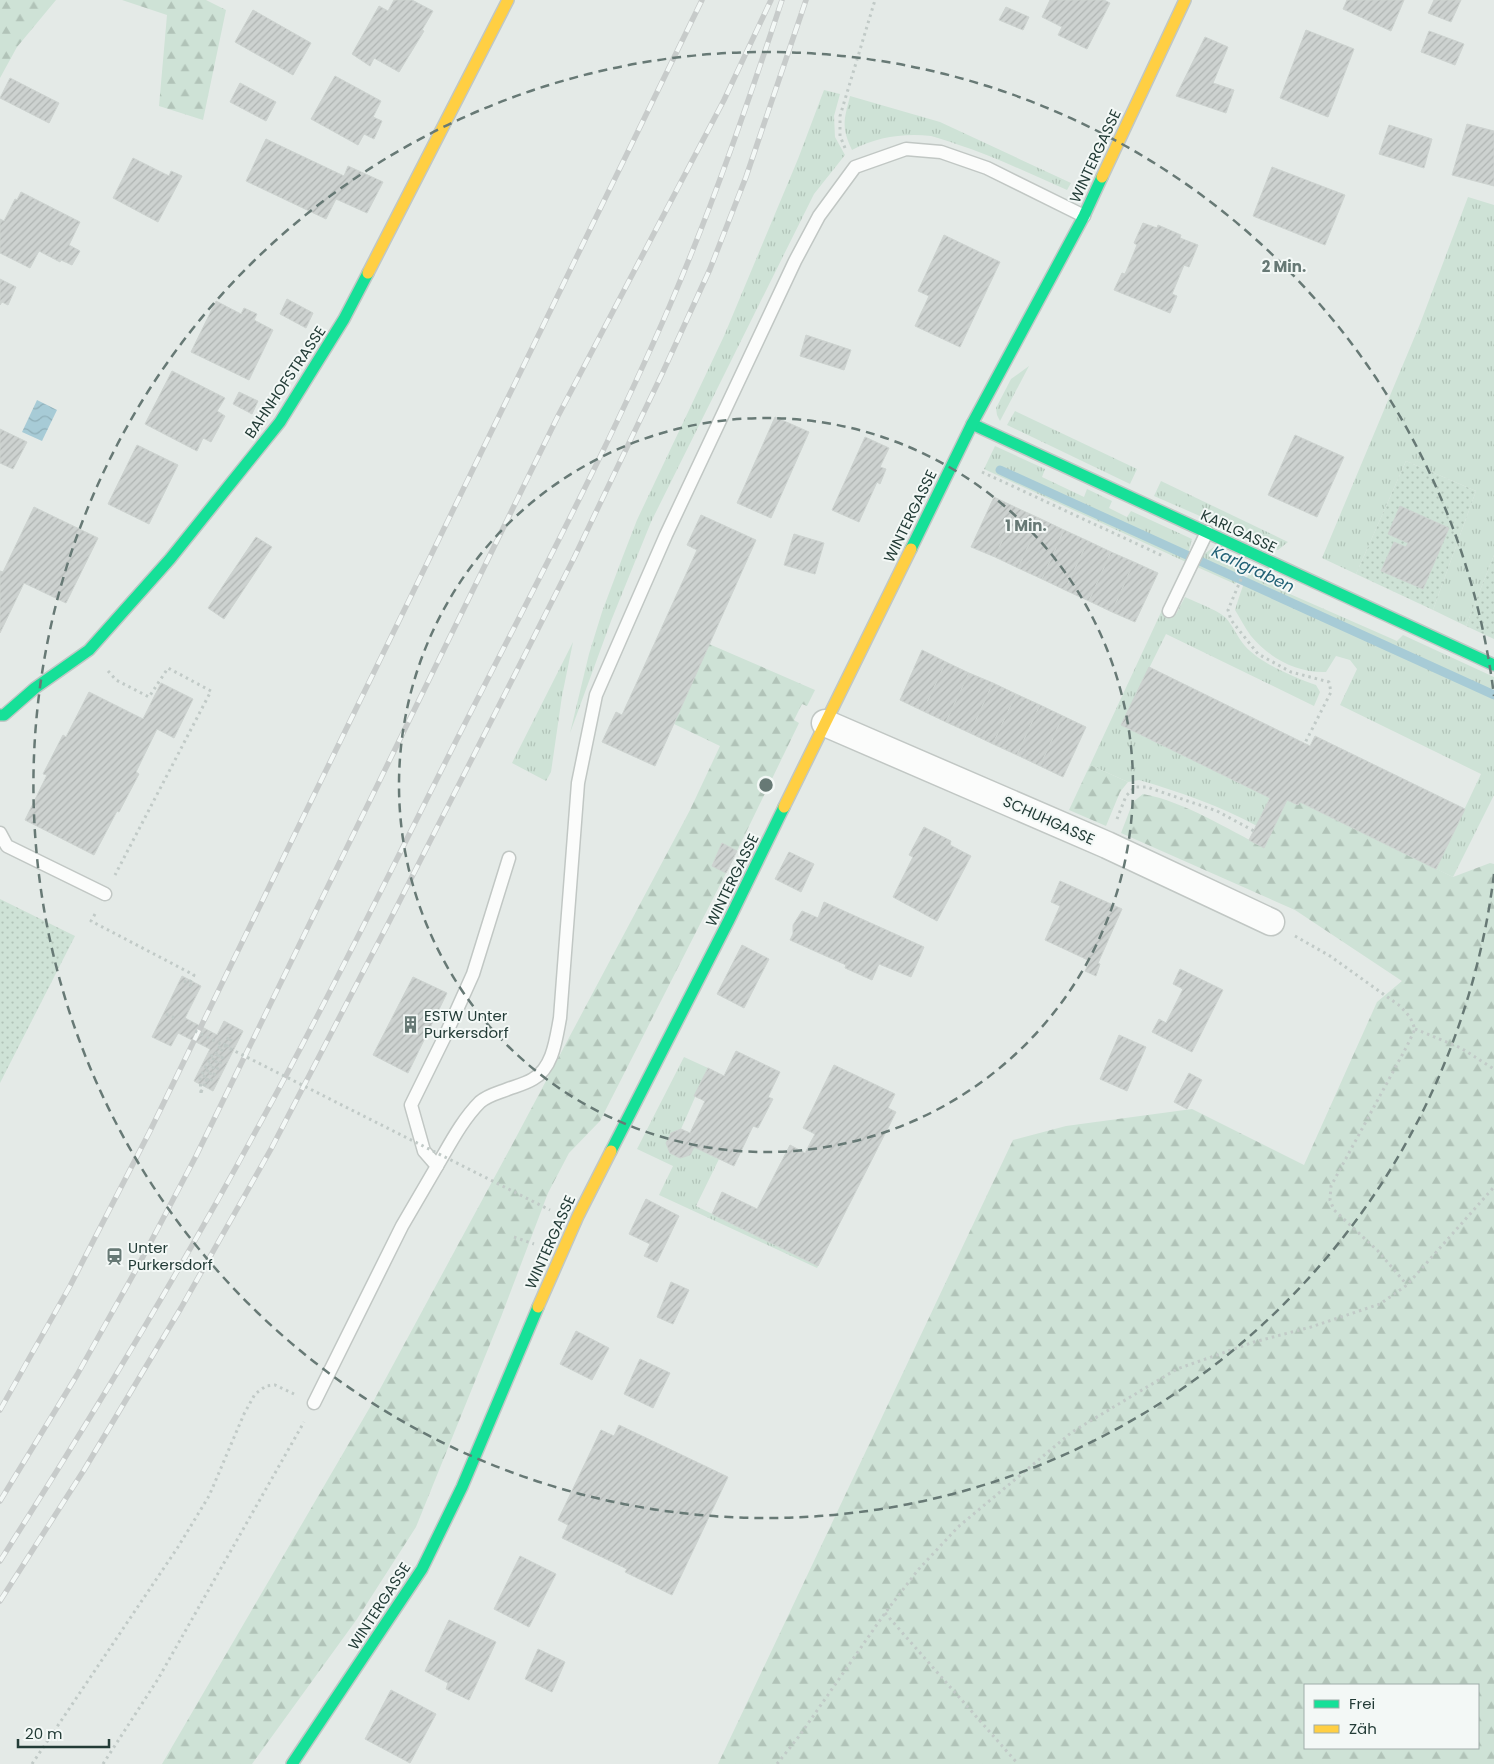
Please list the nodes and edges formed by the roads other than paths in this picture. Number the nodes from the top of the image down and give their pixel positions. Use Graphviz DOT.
graph roads {
  1 [pos="508,0"];
  2 [pos="1185,0"];
  3 [pos="1084,216"];
  4 [pos="972,424"];
  5 [pos="1207,532"];
  6 [pos="1169,611"];
  7 [pos="1494,665"];
  8 [pos="0,715"];
  9 [pos="826,722"];
  10 [pos="0,833"];
  11 [pos="509,858"];
  12 [pos="105,894"];
  13 [pos="1271,922"];
  14 [pos="437,1166"];
  15 [pos="314,1403"];
  16 [pos="292,1764"];
  1 -- 8 [label="street, BAHNHOFSTRASSE"];
  2 -- 3 [label="street, WINTERGASSE"];
  3 -- 4 [label="street, WINTERGASSE"];
  3 -- 14 [label="lane"];
  4 -- 5 [label="street, KARLGASSE"];
  4 -- 9 [label="street, WINTERGASSE"];
  5 -- 6 [label="lane"];
  5 -- 7 [label="street, KARLGASSE"];
  9 -- 13 [label="street, SCHUHGASSE"];
  9 -- 16 [label="street, WINTERGASSE"];
  10 -- 12 [label="lane"];
  11 -- 14 [label="lane"];
  14 -- 15 [label="lane"];
}
